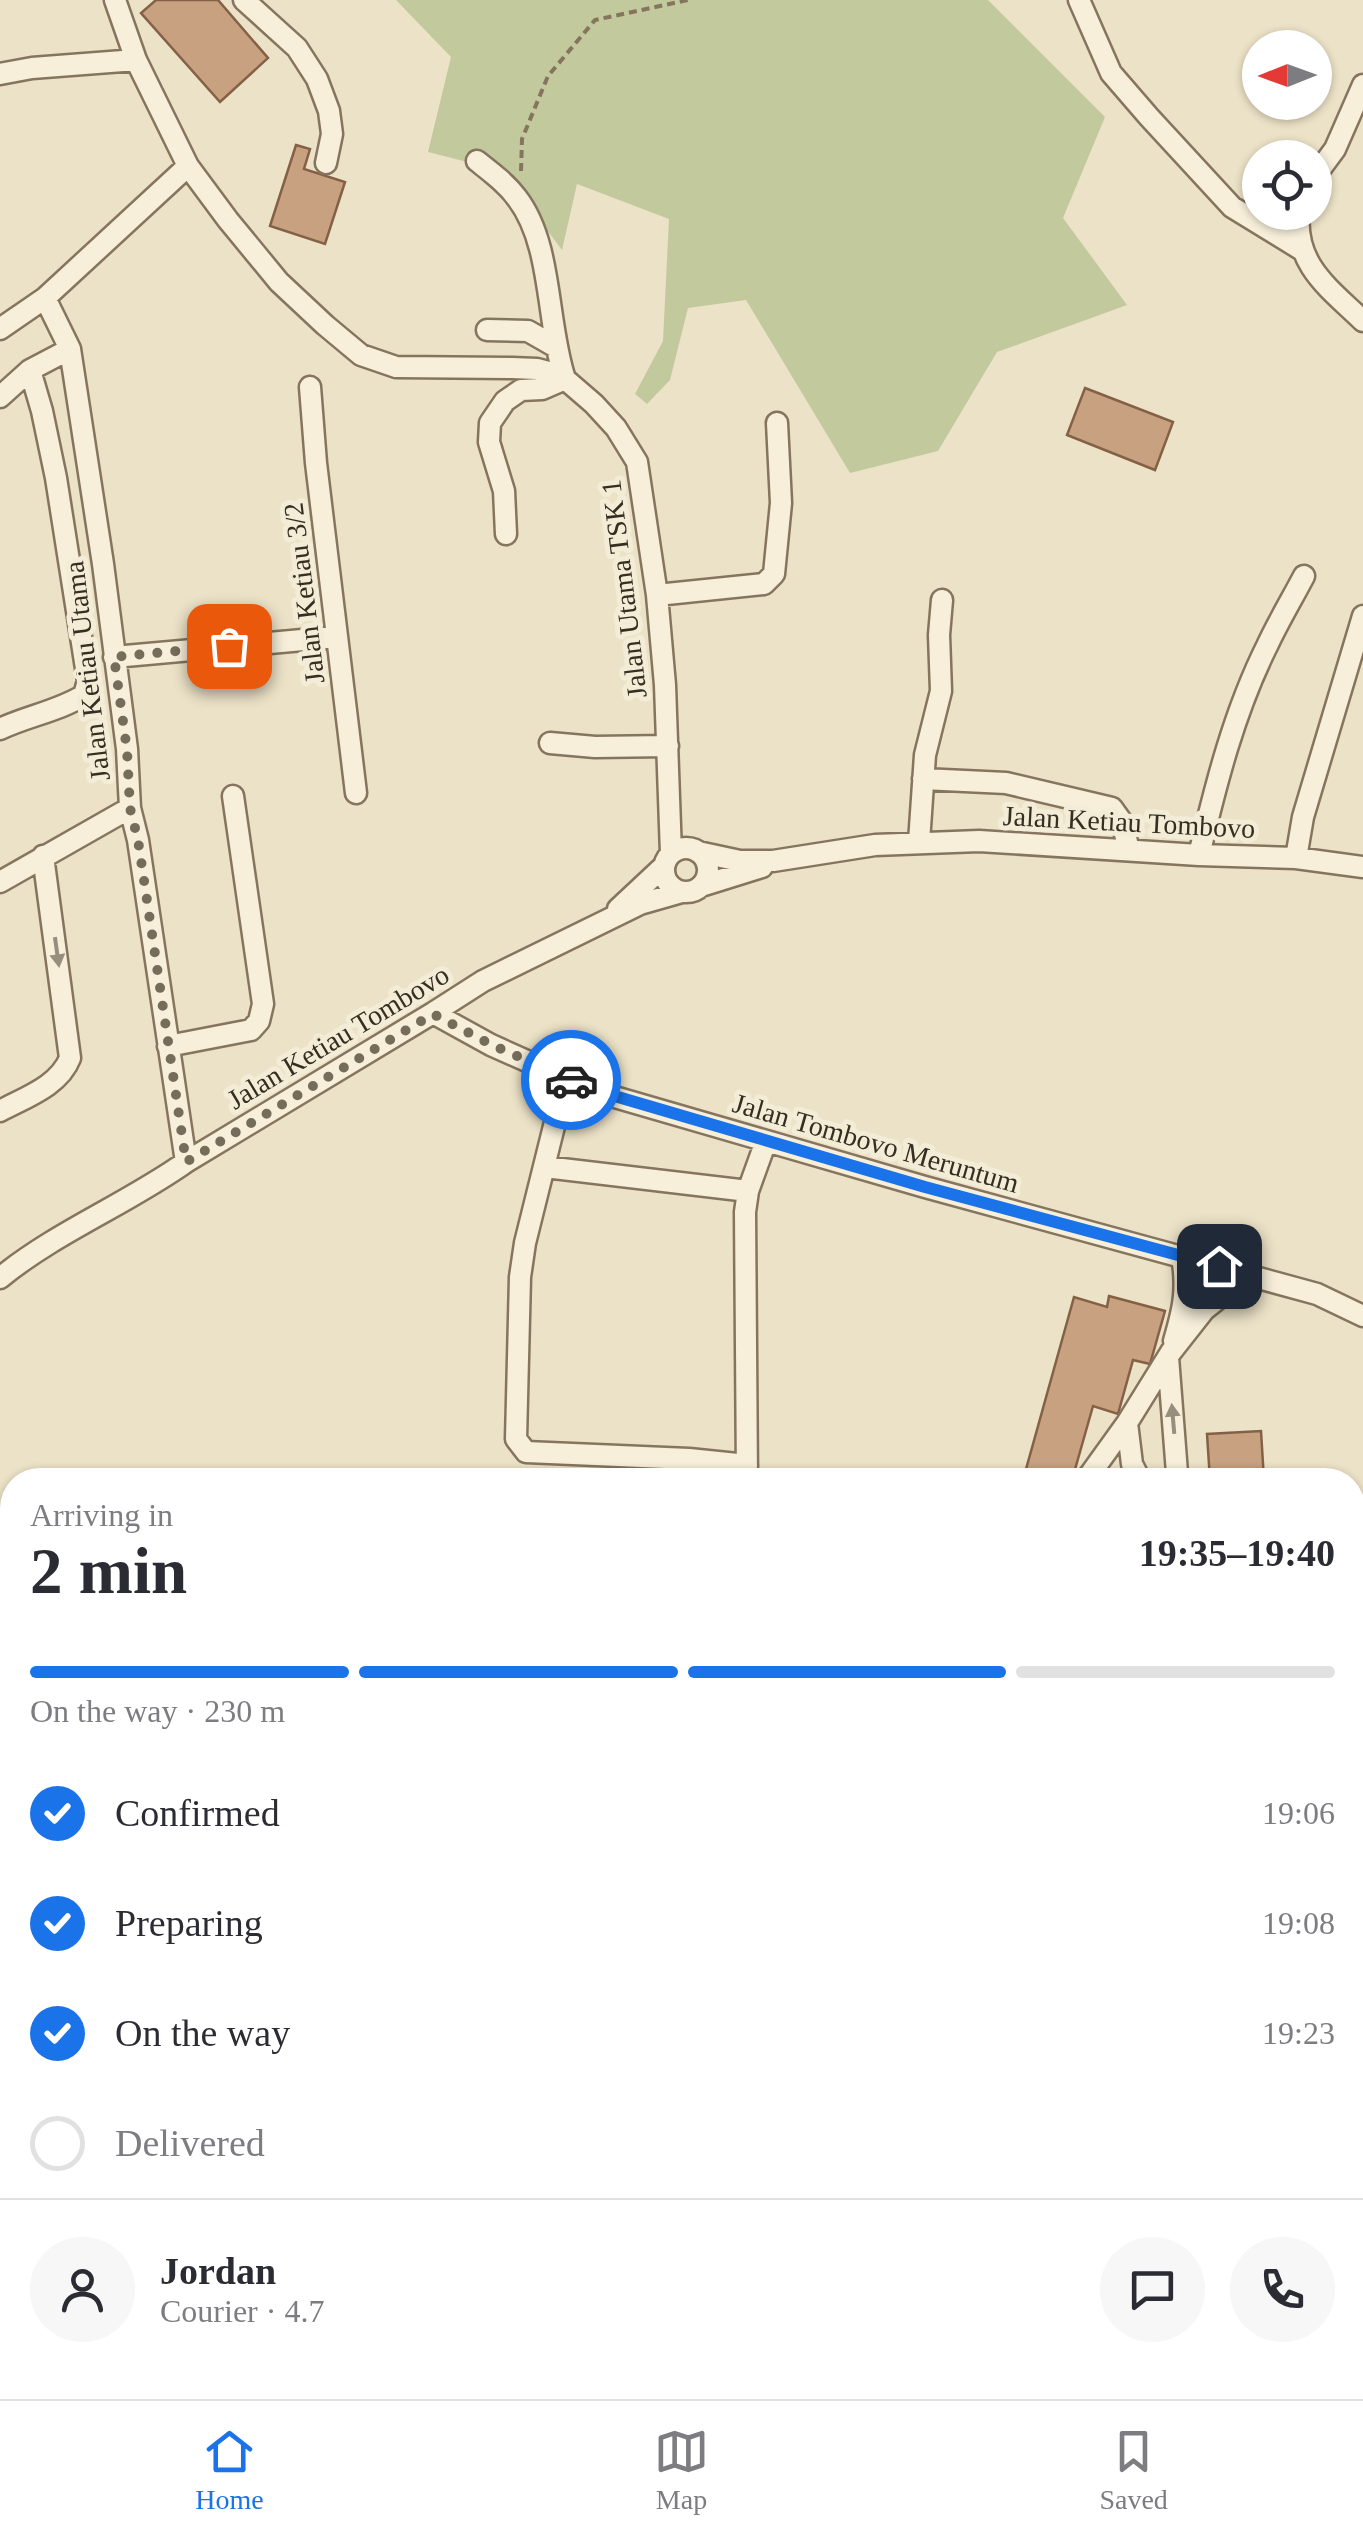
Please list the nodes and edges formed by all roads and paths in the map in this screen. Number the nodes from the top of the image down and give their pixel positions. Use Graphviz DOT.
graph roads {
  1 [pos="115,0"];
  2 [pos="244,0"];
  3 [pos="688,0"];
  4 [pos="1079,0"];
  5 [pos="136,60"];
  6 [pos="0,74"];
  7 [pos="1363,84"];
  8 [pos="1332,153"];
  9 [pos="477,161"];
  10 [pos="326,163"];
  11 [pos="188,166"];
  12 [pos="519,201"];
  13 [pos="1297,230"];
  14 [pos="1302,250"];
  15 [pos="45,298"];
  16 [pos="1363,321"];
  17 [pos="0,329"];
  18 [pos="487,330"];
  19 [pos="556,347"];
  20 [pos="70,349"];
  21 [pos="30,370"];
  22 [pos="565,379"];
  23 [pos="310,387"];
  24 [pos="0,397"];
  25 [pos="778,423"];
  26 [pos="506,534"];
  27 [pos="1304,576"];
  28 [pos="657,595"];
  29 [pos="942,600"];
  30 [pos="1363,616"];
  31 [pos="336,637"];
  32 [pos="114,657"];
  33 [pos="0,729"];
  34 [pos="550,743"];
  35 [pos="668,746"];
  36 [pos="670,775"];
  37 [pos="923,778"];
  38 [pos="356,793"];
  39 [pos="232,796"];
  40 [pos="130,808"];
  41 [pos="919,842"];
  42 [pos="1130,850"];
  43 [pos="696,851"];
  44 [pos="1199,855"];
  45 [pos="44,856"];
  46 [pos="1296,858"];
  47 [pos="668,861"];
  48 [pos="773,861"];
  49 [pos="1363,867"];
  50 [pos="0,882"];
  51 [pos="692,889"];
  52 [pos="610,918"];
  53 [pos="433,1014"];
  54 [pos="168,1046"];
  55 [pos="566,1078"];
  56 [pos="0,1111"];
  57 [pos="766,1141"];
  58 [pos="186,1162"];
  59 [pos="544,1168"];
  60 [pos="748,1191"];
  61 [pos="1182,1257"];
  62 [pos="1248,1275"];
  63 [pos="0,1278"];
  64 [pos="1317,1294"];
  65 [pos="1363,1302"];
  66 [pos="1363,1316"];
  67 [pos="1169,1355"];
  68 [pos="1127,1423"];
  69 [pos="730,1468"];
  70 [pos="747,1468"];
  71 [pos="1095,1468"];
  72 [pos="1134,1468"];
  73 [pos="1178,1468"];
  1 -- 5 [label="street"];
  2 -- 10 [label="street"];
  3 -- 12 [label="path"];
  4 -- 14 [label="street"];
  5 -- 6 [label="street"];
  5 -- 11 [label="street"];
  7 -- 8 [label="street"];
  9 -- 12 [label="street"];
  11 -- 15 [label="street"];
  11 -- 22 [label="street"];
  12 -- 19 [label="street"];
  13 -- 14 [label="street"];
  14 -- 16 [label="street"];
  15 -- 17 [label="street"];
  15 -- 20 [label="street, Jalan Ketiau Utama"];
  18 -- 19 [label="street"];
  19 -- 22 [label="street"];
  20 -- 21 [label="street"];
  20 -- 32 [label="street, Jalan Ketiau Utama"];
  21 -- 24 [label="street"];
  21 -- 33 [label="street"];
  22 -- 26 [label="street"];
  22 -- 28 [label="street, Jalan Utama TSK 1"];
  23 -- 31 [label="street, Jalan Ketiau 3/2"];
  25 -- 28 [label="street"];
  27 -- 44 [label="street"];
  28 -- 35 [label="street, Jalan Utama TSK 1"];
  29 -- 37 [label="street"];
  30 -- 46 [label="street"];
  31 -- 32 [label="street"];
  31 -- 38 [label="street, Jalan Ketiau 3/2"];
  32 -- 40 [label="street, Jalan Ketiau Utama"];
  34 -- 35 [label="street"];
  35 -- 36 [label="street, Jalan Utama TSK 1"];
  36 -- 43 [label="street"];
  36 -- 47 [label="street"];
  37 -- 41 [label="street"];
  37 -- 42 [label="street"];
  39 -- 54 [label="street"];
  40 -- 45 [label="street"];
  40 -- 54 [label="street, Jalan Ketiau Utama"];
  41 -- 42 [label="street, Jalan Ketiau Tombovo"];
  41 -- 48 [label="street, Jalan Ketiau Tombovo"];
  42 -- 44 [label="street, Jalan Ketiau Tombovo"];
  43 -- 47 [label="street"];
  43 -- 48 [label="street, Jalan Ketiau Tombovo"];
  43 -- 51 [label="street"];
  44 -- 46 [label="street, Jalan Ketiau Tombovo"];
  45 -- 50 [label="street"];
  45 -- 56 [label="street, one-way"];
  46 -- 49 [label="street, Jalan Ketiau Tombovo"];
  47 -- 51 [label="street"];
  47 -- 52 [label="street, Jalan Ketiau Tombovo"];
  48 -- 51 [label="street, Jalan Ketiau Tombovo"];
  51 -- 52 [label="street, Jalan Ketiau Tombovo"];
  52 -- 53 [label="street, Jalan Ketiau Tombovo"];
  53 -- 55 [label="street, Jalan Tombovo Meruntum"];
  53 -- 58 [label="street, Jalan Ketiau Tombovo"];
  54 -- 58 [label="street, Jalan Ketiau Utama"];
  55 -- 57 [label="street, Jalan Tombovo Meruntum"];
  55 -- 59 [label="street"];
  57 -- 60 [label="street"];
  57 -- 61 [label="street, Jalan Tombovo Meruntum"];
  58 -- 63 [label="street, Jalan Ketiau Tombovo"];
  59 -- 60 [label="street"];
  59 -- 69 [label="street"];
  60 -- 70 [label="street"];
  61 -- 62 [label="street, Jalan Tombovo Meruntum"];
  61 -- 67 [label="street"];
  62 -- 64 [label="street, Jalan Tombovo Meruntum"];
  62 -- 67 [label="street"];
  64 -- 65 [label="street, Jalan Tombovo Meruntum"];
  64 -- 66 [label="street, Jalan Tombovo Meruntum"];
  67 -- 68 [label="street"];
  73 -- 67 [label="street, one-way"];
  68 -- 71 [label="street"];
  68 -- 72 [label="street"];
}
